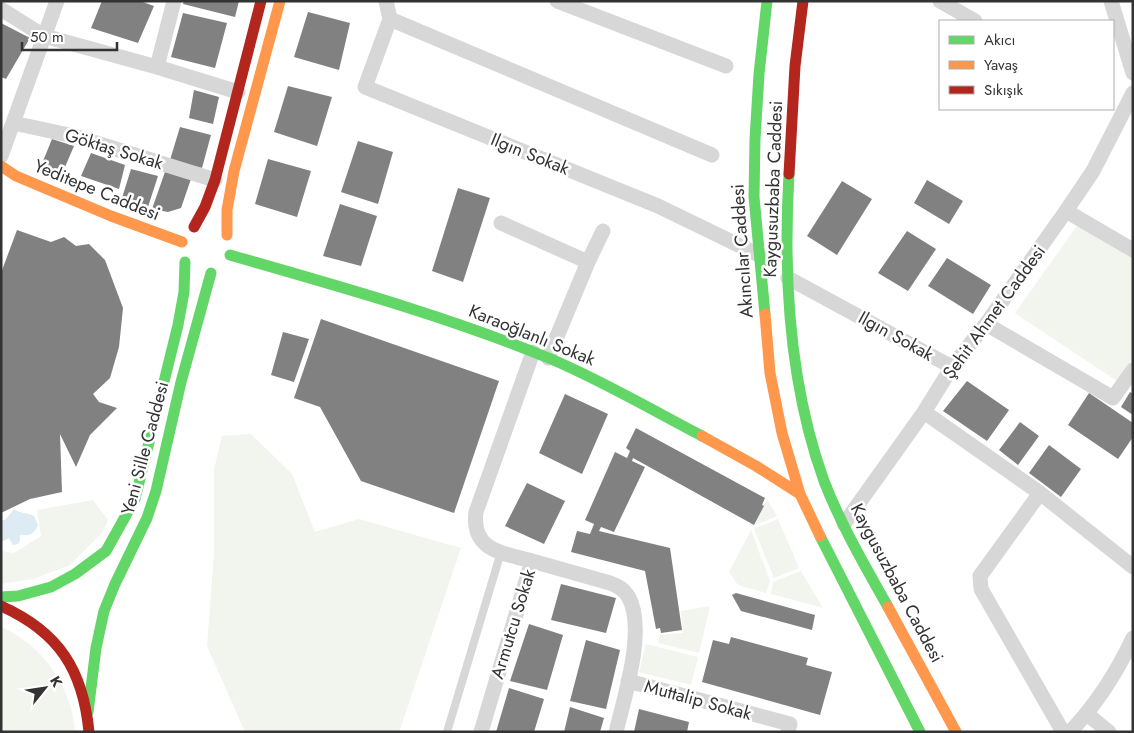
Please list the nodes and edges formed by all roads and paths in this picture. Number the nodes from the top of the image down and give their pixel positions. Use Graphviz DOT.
graph roads {
  1 [pos="57,1"];
  2 [pos="174,1"];
  3 [pos="261,1"];
  4 [pos="280,1"];
  5 [pos="386,1"];
  6 [pos="557,1"];
  7 [pos="767,1"];
  8 [pos="803,1"];
  9 [pos="1111,1"];
  10 [pos="944,2"];
  11 [pos="1,9"];
  12 [pos="390,19"];
  13 [pos="973,20"];
  14 [pos="44,36"];
  15 [pos="726,66"];
  16 [pos="157,67"];
  17 [pos="1133,73"];
  18 [pos="238,92"];
  19 [pos="1133,93"];
  20 [pos="1119,104"];
  21 [pos="13,123"];
  22 [pos="712,155"];
  23 [pos="1,156"];
  24 [pos="1,166"];
  25 [pos="215,180"];
  26 [pos="1066,212"];
  27 [pos="501,223"];
  28 [pos="194,227"];
  29 [pos="603,231"];
  30 [pos="227,235"];
  31 [pos="182,242"];
  32 [pos="1133,250"];
  33 [pos="759,255"];
  34 [pos="230,256"];
  35 [pos="185,262"];
  36 [pos="588,262"];
  37 [pos="211,274"];
  38 [pos="788,278"];
  39 [pos="986,324"];
  40 [pos="533,352"];
  41 [pos="548,358"];
  42 [pos="952,366"];
  43 [pos="1133,370"];
  44 [pos="924,412"];
  45 [pos="1040,493"];
  46 [pos="800,494"];
  47 [pos="844,524"];
  48 [pos="501,552"];
  49 [pos="532,561"];
  50 [pos="1133,567"];
  51 [pos="1,598"];
  52 [pos="1,606"];
  53 [pos="1133,638"];
  54 [pos="628,681"];
  55 [pos="1087,714"];
  56 [pos="88,715"];
  57 [pos="89,732"];
  58 [pos="447,732"];
  59 [pos="481,732"];
  60 [pos="616,732"];
  61 [pos="788,732"];
  62 [pos="920,732"];
  63 [pos="956,732"];
  64 [pos="1063,732"];
  65 [pos="1070,732"];
  66 [pos="1109,732"];
  1 -- 14 [label="street"];
  2 -- 16 [label="street"];
  3 -- 18 [label="main road"];
  4 -- 30 [label="main road"];
  5 -- 12 [label="street"];
  6 -- 15 [label="street"];
  7 -- 33 [label="main road, Akıncılar Caddesi"];
  8 -- 38 [label="main road, Kaygusuzbaba Caddesi"];
  9 -- 17 [label="street"];
  10 -- 13 [label="street"];
  11 -- 14 [label="street"];
  12 -- 22 [label="street"];
  12 -- 33 [label="street, Ilgın Sokak"];
  14 -- 16 [label="street"];
  14 -- 21 [label="street"];
  16 -- 18 [label="street"];
  18 -- 25 [label="main road"];
  19 -- 20 [label="street, Şehit Ahmet Caddesi"];
  20 -- 26 [label="street, Şehit Ahmet Caddesi"];
  21 -- 23 [label="street"];
  21 -- 25 [label="street, Göktaş Sokak"];
  24 -- 31 [label="main road, Yeditepe Caddesi"];
  25 -- 28 [label="main road"];
  26 -- 32 [label="street"];
  26 -- 39 [label="street, Şehit Ahmet Caddesi"];
  27 -- 36 [label="street"];
  28 -- 30 [label="main road"];
  28 -- 31 [label="main road"];
  29 -- 36 [label="street"];
  30 -- 34 [label="main road"];
  31 -- 35 [label="main road"];
  33 -- 46 [label="main road, Akıncılar Caddesi"];
  34 -- 37 [label="main road"];
  34 -- 40 [label="main road, Karaoğlanlı Sokak"];
  35 -- 37 [label="main road"];
  35 -- 51 [label="main road, Yeni Sille Caddesi"];
  36 -- 41 [label="street"];
  37 -- 56 [label="main road, Yeni Sille Caddesi"];
  38 -- 42 [label="street, Ilgın Sokak"];
  38 -- 47 [label="main road, Kaygusuzbaba Caddesi"];
  39 -- 42 [label="street, Şehit Ahmet Caddesi"];
  39 -- 43 [label="street"];
  40 -- 41 [label="main road, Karaoğlanlı Sokak"];
  40 -- 48 [label="street, Armutcu Sokak"];
  41 -- 46 [label="main road, Karaoğlanlı Sokak"];
  42 -- 44 [label="street, Şehit Ahmet Caddesi"];
  44 -- 45 [label="street"];
  44 -- 47 [label="street, Şehit Ahmet Caddesi"];
  45 -- 50 [label="street"];
  45 -- 64 [label="street"];
  46 -- 62 [label="main road"];
  47 -- 63 [label="main road, Kaygusuzbaba Caddesi"];
  48 -- 49 [label="street, Armutcu Sokak"];
  48 -- 58 [label="lane"];
  49 -- 54 [label="street"];
  49 -- 59 [label="street, Armutcu Sokak"];
  52 -- 56 [label="main road"];
  53 -- 55 [label="street"];
  54 -- 60 [label="street"];
  54 -- 61 [label="street, Muttalip Sokak"];
  55 -- 65 [label="street"];
  55 -- 66 [label="street"];
  56 -- 57 [label="main road"];
}
